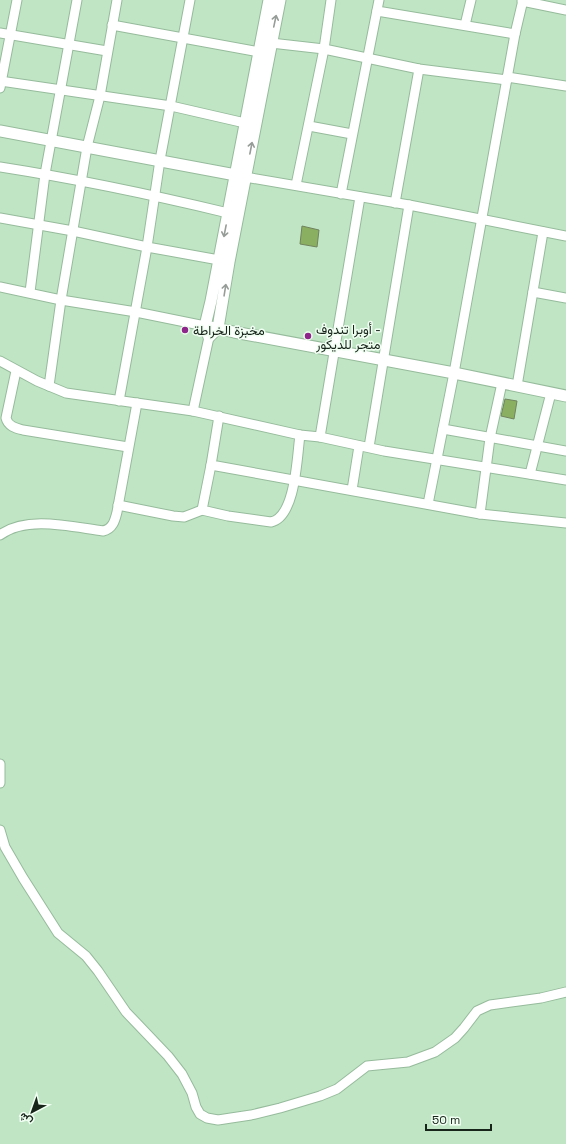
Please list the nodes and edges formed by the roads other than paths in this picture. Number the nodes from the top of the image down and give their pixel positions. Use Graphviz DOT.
graph roads {
  1 [pos="17,0"];
  2 [pos="77,0"];
  3 [pos="117,0"];
  4 [pos="190,0"];
  5 [pos="268,0"];
  6 [pos="280,0"];
  7 [pos="331,0"];
  8 [pos="379,0"];
  9 [pos="470,0"];
  10 [pos="523,1"];
  11 [pos="566,10"];
  12 [pos="377,11"];
  13 [pos="112,25"];
  14 [pos="465,26"];
  15 [pos="5,34"];
  16 [pos="515,34"];
  17 [pos="183,38"];
  18 [pos="271,43"];
  19 [pos="69,45"];
  20 [pos="324,49"];
  21 [pos="107,52"];
  22 [pos="259,52"];
  23 [pos="367,59"];
  24 [pos="419,69"];
  25 [pos="507,79"];
  26 [pos="0,84"];
  27 [pos="258,84"];
  28 [pos="566,86"];
  29 [pos="61,89"];
  30 [pos="100,96"];
  31 [pos="171,106"];
  32 [pos="246,123"];
  33 [pos="309,126"];
  34 [pos="0,131"];
  35 [pos="352,134"];
  36 [pos="52,140"];
  37 [pos="87,147"];
  38 [pos="160,160"];
  39 [pos="0,167"];
  40 [pos="45,174"];
  41 [pos="240,176"];
  42 [pos="81,182"];
  43 [pos="296,185"];
  44 [pos="341,194"];
  45 [pos="155,195"];
  46 [pos="360,197"];
  47 [pos="395,203"];
  48 [pos="409,205"];
  49 [pos="228,213"];
  50 [pos="0,218"];
  51 [pos="481,220"];
  52 [pos="39,225"];
  53 [pos="73,231"];
  54 [pos="543,232"];
  55 [pos="566,236"];
  56 [pos="147,247"];
  57 [pos="219,260"];
  58 [pos="0,287"];
  59 [pos="30,292"];
  60 [pos="532,292"];
  61 [pos="566,298"];
  62 [pos="61,300"];
  63 [pos="136,312"];
  64 [pos="205,326"];
  65 [pos="218,328"];
  66 [pos="209,337"];
  67 [pos="334,350"];
  68 [pos="0,361"];
  69 [pos="384,361"];
  70 [pos="16,371"];
  71 [pos="454,373"];
  72 [pos="502,383"];
  73 [pos="49,386"];
  74 [pos="517,386"];
  75 [pos="551,393"];
  76 [pos="566,396"];
  77 [pos="119,400"];
  78 [pos="137,403"];
  79 [pos="193,411"];
  80 [pos="219,416"];
  81 [pos="443,429"];
  82 [pos="300,435"];
  83 [pos="320,438"];
  84 [pos="490,438"];
  85 [pos="537,446"];
  86 [pos="364,447"];
  87 [pos="128,448"];
  88 [pos="566,451"];
  89 [pos="437,459"];
  90 [pos="211,465"];
  91 [pos="486,467"];
  92 [pos="530,474"];
  93 [pos="294,480"];
  94 [pos="566,480"];
  95 [pos="352,490"];
  96 [pos="428,504"];
  97 [pos="118,505"];
  98 [pos="202,510"];
  99 [pos="480,514"];
  100 [pos="566,523"];
  101 [pos="0,535"];
  102 [pos="0,764"];
  103 [pos="0,783"];
  104 [pos="0,830"];
  105 [pos="566,992"];
  1 -- 15 [label="street"];
  2 -- 19 [label="street"];
  3 -- 13 [label="street"];
  4 -- 17 [label="street"];
  5 -- 22 [label="street"];
  18 -- 6 [label="street, one-way"];
  7 -- 20 [label="street"];
  8 -- 12 [label="street"];
  9 -- 14 [label="street"];
  10 -- 11 [label="street"];
  10 -- 16 [label="street"];
  12 -- 14 [label="street"];
  12 -- 23 [label="street"];
  13 -- 17 [label="street"];
  13 -- 21 [label="street"];
  14 -- 16 [label="street"];
  15 -- 19 [label="street"];
  15 -- 26 [label="street"];
  16 -- 25 [label="street"];
  17 -- 22 [label="street"];
  17 -- 31 [label="street"];
  18 -- 20 [label="street"];
  18 -- 27 [label="street"];
  19 -- 21 [label="street"];
  19 -- 29 [label="street"];
  20 -- 23 [label="street"];
  20 -- 33 [label="street"];
  21 -- 30 [label="street"];
  22 -- 27 [label="street"];
  23 -- 24 [label="street"];
  23 -- 35 [label="street"];
  24 -- 25 [label="street"];
  24 -- 47 [label="street"];
  25 -- 28 [label="street"];
  25 -- 51 [label="street"];
  26 -- 29 [label="street"];
  27 -- 32 [label="street"];
  41 -- 27 [label="street, one-way"];
  29 -- 30 [label="street"];
  29 -- 36 [label="street"];
  30 -- 31 [label="street"];
  30 -- 37 [label="street"];
  31 -- 32 [label="street"];
  31 -- 38 [label="street"];
  32 -- 41 [label="street"];
  33 -- 35 [label="street"];
  33 -- 43 [label="street"];
  34 -- 36 [label="street"];
  35 -- 44 [label="street"];
  36 -- 37 [label="street"];
  36 -- 40 [label="street"];
  37 -- 38 [label="street"];
  37 -- 42 [label="street"];
  38 -- 41 [label="street"];
  38 -- 45 [label="street"];
  39 -- 40 [label="street"];
  40 -- 42 [label="street"];
  40 -- 52 [label="street"];
  41 -- 43 [label="street"];
  41 -- 49 [label="street"];
  65 -- 41 [label="street, one-way"];
  42 -- 45 [label="street"];
  42 -- 53 [label="street"];
  43 -- 44 [label="street"];
  44 -- 46 [label="street"];
  45 -- 49 [label="street"];
  45 -- 56 [label="street"];
  46 -- 47 [label="street"];
  46 -- 67 [label="street"];
  47 -- 48 [label="street"];
  48 -- 51 [label="street"];
  48 -- 69 [label="street"];
  49 -- 57 [label="street, one-way"];
  50 -- 52 [label="street"];
  51 -- 54 [label="street"];
  51 -- 71 [label="street"];
  52 -- 53 [label="street"];
  52 -- 59 [label="street"];
  53 -- 56 [label="street"];
  53 -- 62 [label="street"];
  54 -- 55 [label="street"];
  54 -- 60 [label="street"];
  56 -- 57 [label="street"];
  56 -- 63 [label="street"];
  57 -- 64 [label="street"];
  58 -- 59 [label="street"];
  59 -- 62 [label="street"];
  60 -- 61 [label="street"];
  60 -- 74 [label="street"];
  62 -- 63 [label="street"];
  62 -- 73 [label="street"];
  63 -- 64 [label="street"];
  63 -- 77 [label="street"];
  64 -- 65 [label="street"];
  64 -- 66 [label="street"];
  65 -- 66 [label="street"];
  65 -- 67 [label="street"];
  66 -- 79 [label="street"];
  67 -- 69 [label="street"];
  67 -- 83 [label="street"];
  68 -- 70 [label="street"];
  69 -- 71 [label="street"];
  69 -- 86 [label="street"];
  70 -- 73 [label="street"];
  70 -- 87 [label="street"];
  71 -- 72 [label="street"];
  71 -- 81 [label="street"];
  72 -- 74 [label="street"];
  72 -- 84 [label="street"];
  73 -- 77 [label="street"];
  74 -- 75 [label="street"];
  75 -- 76 [label="street"];
  75 -- 85 [label="street"];
  77 -- 78 [label="street"];
  78 -- 79 [label="street"];
  78 -- 87 [label="street"];
  79 -- 80 [label="street"];
  80 -- 82 [label="street"];
  80 -- 90 [label="street"];
  81 -- 84 [label="street"];
  81 -- 89 [label="street"];
  82 -- 83 [label="street"];
  82 -- 93 [label="street"];
  83 -- 86 [label="street"];
  84 -- 85 [label="street"];
  84 -- 91 [label="street"];
  85 -- 88 [label="street"];
  85 -- 92 [label="street"];
  86 -- 89 [label="street"];
  86 -- 95 [label="street"];
  87 -- 97 [label="street"];
  89 -- 91 [label="street"];
  89 -- 96 [label="street"];
  90 -- 93 [label="street"];
  90 -- 98 [label="street"];
  91 -- 92 [label="street"];
  91 -- 99 [label="street"];
  92 -- 94 [label="street"];
  93 -- 95 [label="street"];
  93 -- 98 [label="street"];
  95 -- 96 [label="street"];
  96 -- 99 [label="street"];
  97 -- 98 [label="street"];
  97 -- 101 [label="street"];
  99 -- 100 [label="street"];
  102 -- 103 [label="street"];
  104 -- 105 [label="street"];
}
